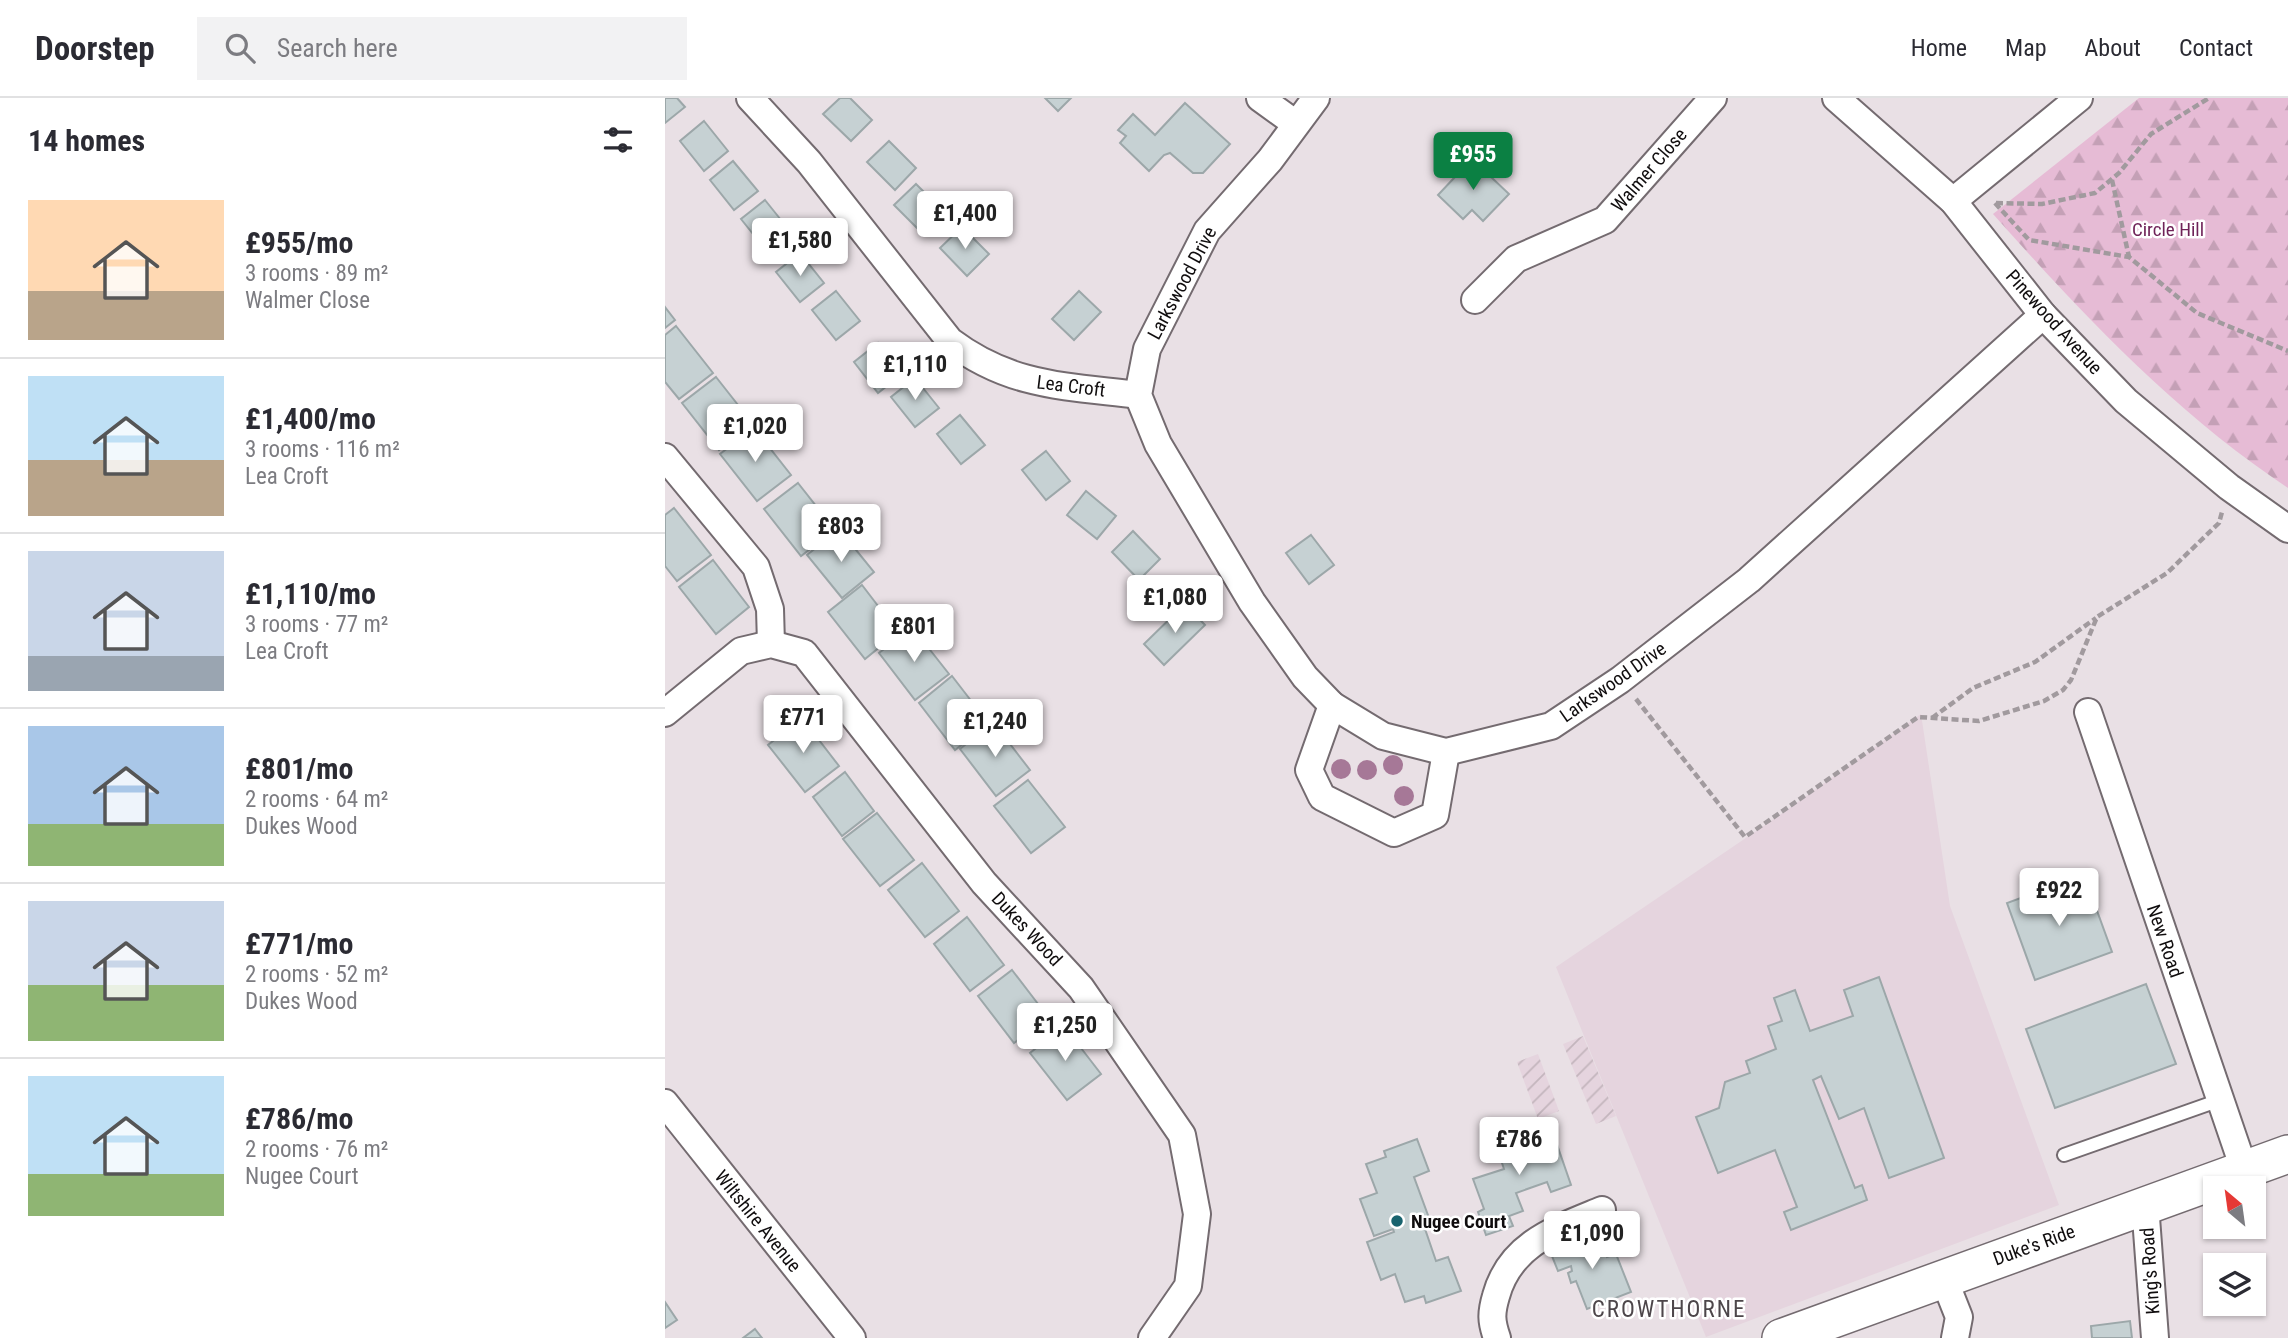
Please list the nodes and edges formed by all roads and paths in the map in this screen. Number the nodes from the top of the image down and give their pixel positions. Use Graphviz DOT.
graph roads {
  1 [pos="750,98"];
  2 [pos="1260,98"];
  3 [pos="1316,98"];
  4 [pos="1713,98"];
  5 [pos="1836,98"];
  6 [pos="2079,98"];
  7 [pos="2209,98"];
  8 [pos="1296,124"];
  9 [pos="2112,180"];
  10 [pos="1953,201"];
  11 [pos="1995,203"];
  12 [pos="2129,257"];
  13 [pos="1475,300"];
  14 [pos="2043,315"];
  15 [pos="2288,351"];
  16 [pos="1138,395"];
  17 [pos="665,457"];
  18 [pos="2229,487"];
  19 [pos="2288,529"];
  20 [pos="2097,617"];
  21 [pos="771,644"];
  22 [pos="1621,680"];
  23 [pos="1332,705"];
  24 [pos="2088,712"];
  25 [pos="665,713"];
  26 [pos="1932,718"];
  27 [pos="1446,752"];
  28 [pos="2220,1100"];
  29 [pos="665,1103"];
  30 [pos="2288,1154"];
  31 [pos="2064,1155"];
  32 [pos="2244,1169"];
  33 [pos="2145,1204"];
  34 [pos="1602,1210"];
  35 [pos="1944,1279"];
  36 [pos="852,1338"];
  37 [pos="1152,1338"];
  38 [pos="1497,1338"];
  39 [pos="1781,1338"];
  40 [pos="1955,1338"];
  41 [pos="2155,1338"];
  1 -- 16 [label="street, Lea Croft"];
  2 -- 8 [label="street"];
  3 -- 8 [label="street, Larkswood Drive"];
  4 -- 13 [label="street, Walmer Close"];
  5 -- 10 [label="street, Pinewood Avenue"];
  6 -- 10 [label="street"];
  7 -- 9 [label="path"];
  8 -- 16 [label="street, Larkswood Drive"];
  9 -- 11 [label="path"];
  9 -- 12 [label="path"];
  10 -- 11 [label="path"];
  10 -- 14 [label="street, Pinewood Avenue"];
  11 -- 12 [label="path"];
  12 -- 15 [label="path"];
  14 -- 18 [label="street, Pinewood Avenue"];
  14 -- 22 [label="street, Larkswood Drive"];
  16 -- 23 [label="street, Larkswood Drive"];
  17 -- 21 [label="street"];
  18 -- 19 [label="street, Pinewood Avenue"];
  18 -- 20 [label="path"];
  20 -- 26 [label="path"];
  20 -- 26 [label="path"];
  21 -- 25 [label="street"];
  21 -- 37 [label="street, Dukes Wood"];
  22 -- 26 [label="path"];
  22 -- 27 [label="street, Larkswood Drive"];
  23 -- 27 [label="street, Larkswood Drive"];
  23 -- 27 [label="street"];
  24 -- 28 [label="street, New Road"];
  28 -- 31 [label="lane"];
  28 -- 32 [label="street, New Road"];
  29 -- 36 [label="street, Wiltshire Avenue"];
  30 -- 32 [label="main road, Duke's Ride"];
  32 -- 33 [label="main road, Duke's Ride"];
  33 -- 35 [label="main road, Duke's Ride"];
  33 -- 41 [label="street, King's Road"];
  34 -- 38 [label="street"];
  35 -- 39 [label="main road, Duke's Ride"];
  35 -- 40 [label="street"];
}
